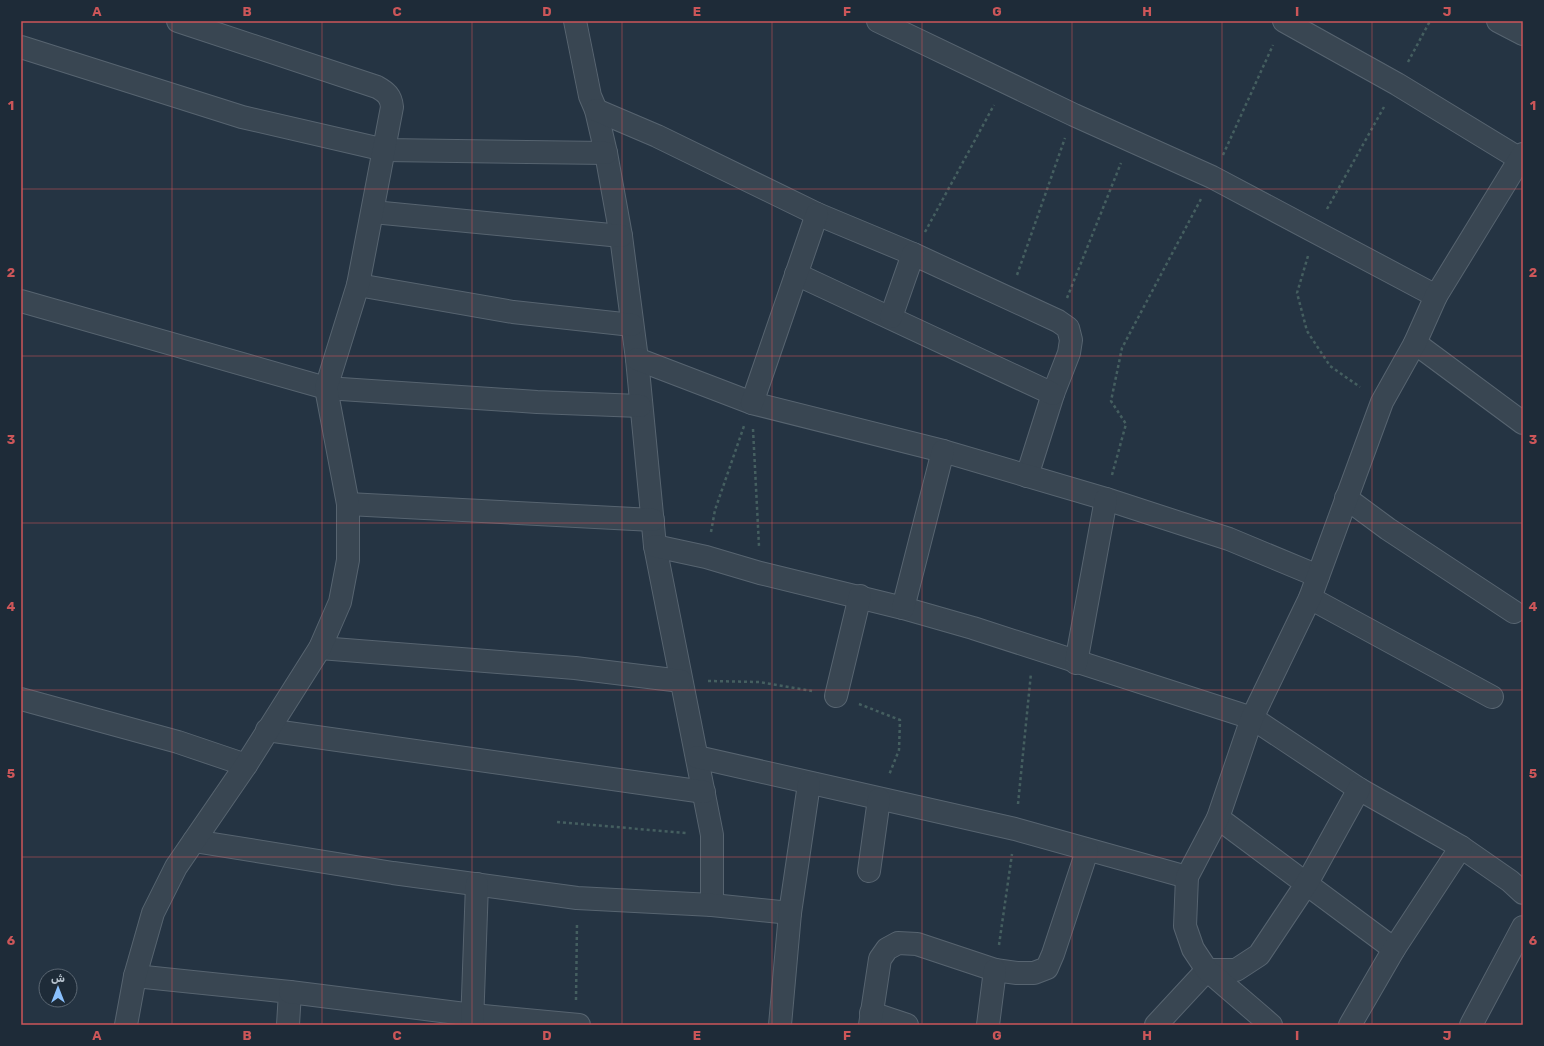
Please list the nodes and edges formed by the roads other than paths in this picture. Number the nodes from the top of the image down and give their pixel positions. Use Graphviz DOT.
graph roads {
  1 [pos="178,21"];
  2 [pos="575,21"];
  3 [pos="878,21"];
  4 [pos="1285,21"];
  5 [pos="1498,21"];
  6 [pos="1523,34"];
  7 [pos="21,47"];
  8 [pos="596,110"];
  9 [pos="385,150"];
  10 [pos="606,153"];
  11 [pos="1522,157"];
  12 [pos="373,212"];
  13 [pos="817,214"];
  14 [pos="621,236"];
  15 [pos="913,254"];
  16 [pos="796,274"];
  17 [pos="358,285"];
  18 [pos="1436,296"];
  19 [pos="21,301"];
  20 [pos="890,317"];
  21 [pos="632,326"];
  22 [pos="1415,343"];
  23 [pos="637,359"];
  24 [pos="326,388"];
  25 [pos="1053,394"];
  26 [pos="752,403"];
  27 [pos="640,406"];
  28 [pos="1523,423"];
  29 [pos="943,451"];
  30 [pos="1027,476"];
  31 [pos="1346,498"];
  32 [pos="1106,499"];
  33 [pos="348,504"];
  34 [pos="653,520"];
  35 [pos="654,546"];
  36 [pos="1318,576"];
  37 [pos="860,596"];
  38 [pos="1310,598"];
  39 [pos="903,608"];
  40 [pos="1514,612"];
  41 [pos="320,648"];
  42 [pos="1076,663"];
  43 [pos="681,681"];
  44 [pos="836,696"];
  45 [pos="1492,698"];
  46 [pos="21,699"];
  47 [pos="1252,718"];
  48 [pos="267,730"];
  49 [pos="697,757"];
  50 [pos="246,765"];
  51 [pos="809,784"];
  52 [pos="1359,789"];
  53 [pos="704,792"];
  54 [pos="879,799"];
  55 [pos="1218,818"];
  56 [pos="194,841"];
  57 [pos="1461,847"];
  58 [pos="1087,851"];
  59 [pos="869,871"];
  60 [pos="1187,877"];
  61 [pos="1307,883"];
  62 [pos="477,884"];
  63 [pos="1523,893"];
  64 [pos="712,905"];
  65 [pos="790,913"];
  66 [pos="1523,927"];
  67 [pos="1394,949"];
  68 [pos="995,970"];
  69 [pos="1207,970"];
  70 [pos="135,976"];
  71 [pos="290,992"];
  72 [pos="871,1019"];
  73 [pos="472,1020"];
  74 [pos="126,1025"];
  75 [pos="288,1025"];
  76 [pos="577,1025"];
  77 [pos="780,1025"];
  78 [pos="907,1025"];
  79 [pos="988,1025"];
  80 [pos="1156,1025"];
  81 [pos="1271,1025"];
  82 [pos="1350,1025"];
  83 [pos="1471,1025"];
  1 -- 9 [label="street"];
  2 -- 8 [label="street"];
  3 -- 18 [label="street"];
  4 -- 11 [label="street"];
  5 -- 6 [label="street"];
  7 -- 9 [label="street"];
  8 -- 10 [label="street"];
  8 -- 13 [label="street"];
  9 -- 10 [label="street"];
  9 -- 12 [label="street"];
  10 -- 14 [label="street"];
  11 -- 18 [label="street"];
  12 -- 14 [label="street"];
  12 -- 17 [label="street"];
  13 -- 15 [label="street"];
  13 -- 16 [label="street"];
  14 -- 21 [label="street"];
  15 -- 20 [label="street"];
  15 -- 25 [label="street"];
  16 -- 20 [label="street"];
  16 -- 26 [label="street"];
  17 -- 21 [label="street"];
  17 -- 24 [label="street"];
  18 -- 22 [label="street"];
  19 -- 24 [label="street"];
  20 -- 25 [label="street"];
  21 -- 23 [label="street"];
  22 -- 28 [label="street"];
  22 -- 31 [label="street"];
  23 -- 26 [label="street"];
  23 -- 27 [label="street"];
  24 -- 27 [label="street"];
  24 -- 33 [label="street"];
  25 -- 30 [label="street"];
  26 -- 29 [label="street"];
  27 -- 34 [label="street"];
  29 -- 30 [label="street"];
  29 -- 39 [label="street"];
  30 -- 32 [label="street"];
  31 -- 36 [label="street"];
  31 -- 40 [label="street"];
  32 -- 36 [label="street"];
  32 -- 42 [label="street"];
  33 -- 34 [label="street"];
  33 -- 41 [label="street"];
  34 -- 35 [label="street"];
  35 -- 37 [label="street"];
  35 -- 43 [label="street"];
  36 -- 38 [label="street"];
  37 -- 39 [label="street"];
  37 -- 44 [label="street"];
  38 -- 45 [label="street"];
  38 -- 47 [label="street"];
  39 -- 42 [label="street"];
  41 -- 43 [label="street"];
  41 -- 48 [label="street"];
  42 -- 47 [label="street"];
  43 -- 49 [label="street"];
  46 -- 50 [label="street"];
  47 -- 52 [label="street"];
  47 -- 55 [label="street"];
  48 -- 50 [label="street"];
  48 -- 53 [label="street"];
  49 -- 51 [label="street"];
  49 -- 53 [label="street"];
  50 -- 56 [label="street"];
  51 -- 54 [label="street"];
  51 -- 65 [label="street"];
  52 -- 57 [label="street"];
  52 -- 61 [label="street"];
  53 -- 64 [label="street"];
  54 -- 58 [label="street"];
  54 -- 59 [label="street"];
  55 -- 60 [label="street"];
  55 -- 61 [label="street"];
  56 -- 62 [label="street"];
  56 -- 70 [label="street"];
  57 -- 63 [label="street"];
  57 -- 67 [label="street"];
  58 -- 60 [label="street"];
  58 -- 68 [label="street"];
  60 -- 69 [label="street"];
  61 -- 67 [label="street"];
  61 -- 69 [label="street"];
  62 -- 64 [label="street"];
  62 -- 73 [label="street"];
  64 -- 65 [label="street"];
  65 -- 77 [label="street"];
  66 -- 83 [label="street"];
  67 -- 82 [label="street"];
  68 -- 72 [label="street"];
  68 -- 79 [label="street"];
  69 -- 80 [label="street"];
  69 -- 81 [label="street"];
  70 -- 71 [label="street"];
  70 -- 74 [label="street"];
  71 -- 73 [label="street"];
  71 -- 75 [label="street"];
  72 -- 78 [label="street"];
  73 -- 76 [label="street"];
}
